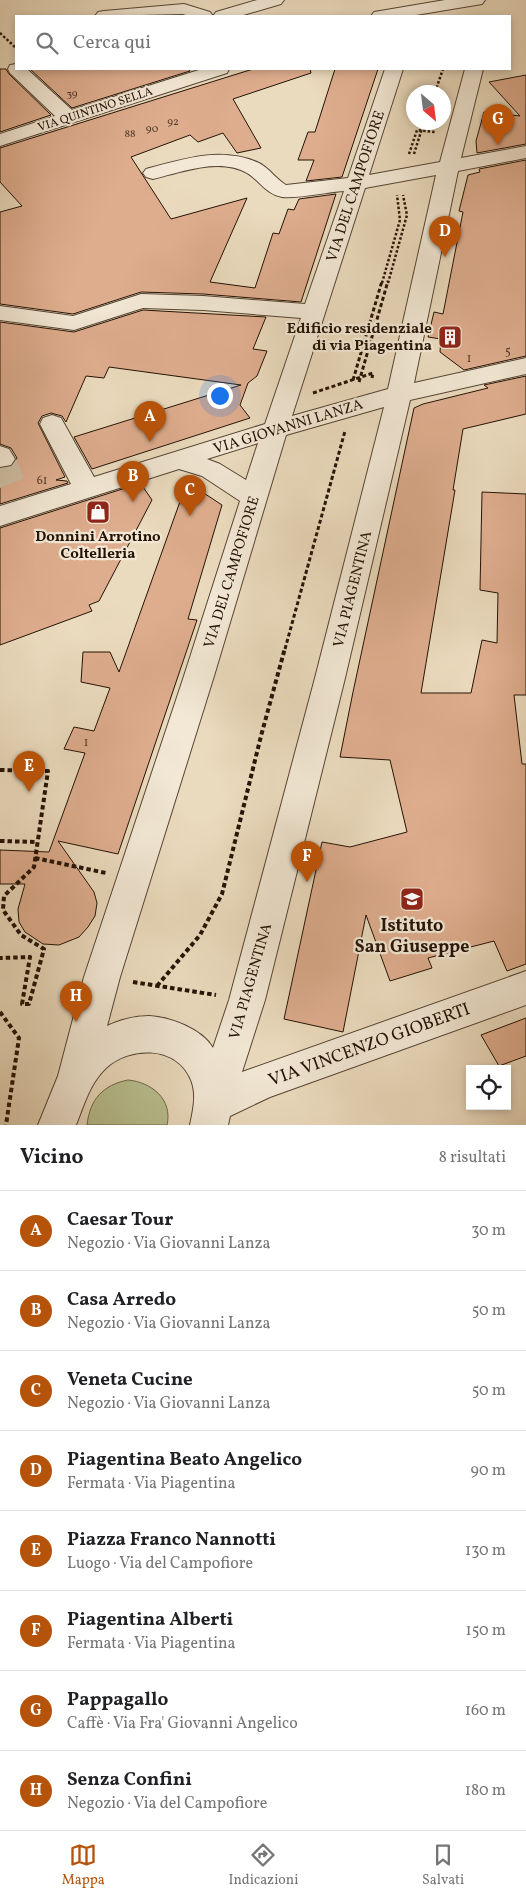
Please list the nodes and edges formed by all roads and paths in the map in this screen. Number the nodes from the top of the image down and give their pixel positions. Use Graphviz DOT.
graph roads {
  1 [pos="275,0"];
  2 [pos="486,3"];
  3 [pos="413,9"];
  4 [pos="115,15"];
  5 [pos="201,15"];
  6 [pos="225,15"];
  7 [pos="385,15"];
  8 [pos="0,33"];
  9 [pos="14,61"];
  10 [pos="23,70"];
  11 [pos="217,70"];
  12 [pos="394,70"];
  13 [pos="443,70"];
  14 [pos="474,70"];
  15 [pos="437,85"];
  16 [pos="69,118"];
  17 [pos="417,130"];
  18 [pos="422,130"];
  19 [pos="437,133"];
  20 [pos="0,140"];
  21 [pos="526,152"];
  22 [pos="409,164"];
  23 [pos="448,168"];
  24 [pos="153,173"];
  25 [pos="357,183"];
  26 [pos="397,192"];
  27 [pos="313,312"];
  28 [pos="0,313"];
  29 [pos="526,366"];
  30 [pos="361,377"];
  31 [pos="353,380"];
  32 [pos="371,381"];
  33 [pos="399,394"];
  34 [pos="308,395"];
  35 [pos="352,407"];
  36 [pos="52,424"];
  37 [pos="275,431"];
  38 [pos="178,459"];
  39 [pos="87,489"];
  40 [pos="253,496"];
  41 [pos="13,505"];
  42 [pos="0,770"];
  43 [pos="0,841"];
  44 [pos="37,842"];
  45 [pos="35,858"];
  46 [pos="108,873"];
  47 [pos="2,910"];
  48 [pos="0,958"];
  49 [pos="102,977"];
  50 [pos="157,986"];
  51 [pos="526,988"];
  52 [pos="247,1000"];
  53 [pos="0,1012"];
  54 [pos="76,1077"];
  55 [pos="211,1115"];
  56 [pos="6,1125"];
  57 [pos="57,1125"];
  1 -- 6 [label="street"];
  2 -- 3 [label="street"];
  3 -- 7 [label="street"];
  4 -- 5 [label="street"];
  8 -- 9 [label="path"];
  10 -- 16 [label="street"];
  11 -- 16 [label="street, VIA QUINTINO SELLA"];
  12 -- 25 [label="street, VIA DEL CAMPOFIORE"];
  13 -- 15 [label="path"];
  14 -- 23 [label="street, VIA PIAGENTINA"];
  16 -- 20 [label="street, VIA QUINTINO SELLA"];
  17 -- 22 [label="path"];
  18 -- 19 [label="path"];
  18 -- 22 [label="path"];
  21 -- 23 [label="street"];
  22 -- 23 [label="street"];
  22 -- 25 [label="street"];
  22 -- 30 [label="path"];
  23 -- 33 [label="street, VIA PIAGENTINA"];
  24 -- 25 [label="street"];
  25 -- 27 [label="street, VIA DEL CAMPOFIORE"];
  26 -- 31 [label="path"];
  27 -- 28 [label="street"];
  27 -- 37 [label="street, VIA DEL CAMPOFIORE"];
  29 -- 33 [label="street, VIA GIOVANNI LANZA"];
  30 -- 31 [label="path"];
  30 -- 32 [label="path"];
  30 -- 35 [label="path"];
  31 -- 34 [label="path"];
  33 -- 35 [label="street, VIA GIOVANNI LANZA"];
  33 -- 52 [label="street, VIA PIAGENTINA"];
  35 -- 37 [label="street, VIA GIOVANNI LANZA"];
  35 -- 50 [label="path"];
  36 -- 39 [label="street"];
  37 -- 38 [label="street, VIA GIOVANNI LANZA"];
  37 -- 40 [label="street, VIA DEL CAMPOFIORE"];
  38 -- 39 [label="street, VIA GIOVANNI LANZA"];
  38 -- 40 [label="street, VIA GIOVANNI LANZA"];
  39 -- 41 [label="street, VIA GIOVANNI LANZA"];
  40 -- 49 [label="street, VIA DEL CAMPOFIORE"];
  42 -- 44 [label="path"];
  43 -- 44 [label="path"];
  44 -- 45 [label="path"];
  45 -- 46 [label="path"];
  45 -- 47 [label="path"];
  47 -- 48 [label="path"];
  49 -- 50 [label="path"];
  49 -- 54 [label="street, VIA DEL CAMPOFIORE"];
  50 -- 52 [label="path"];
  51 -- 55 [label="street, VIA VINCENZO GIOBERTI"];
  52 -- 55 [label="street, VIA PIAGENTINA"];
  53 -- 56 [label="path"];
  54 -- 55 [label="street"];
  54 -- 57 [label="street"];
}
